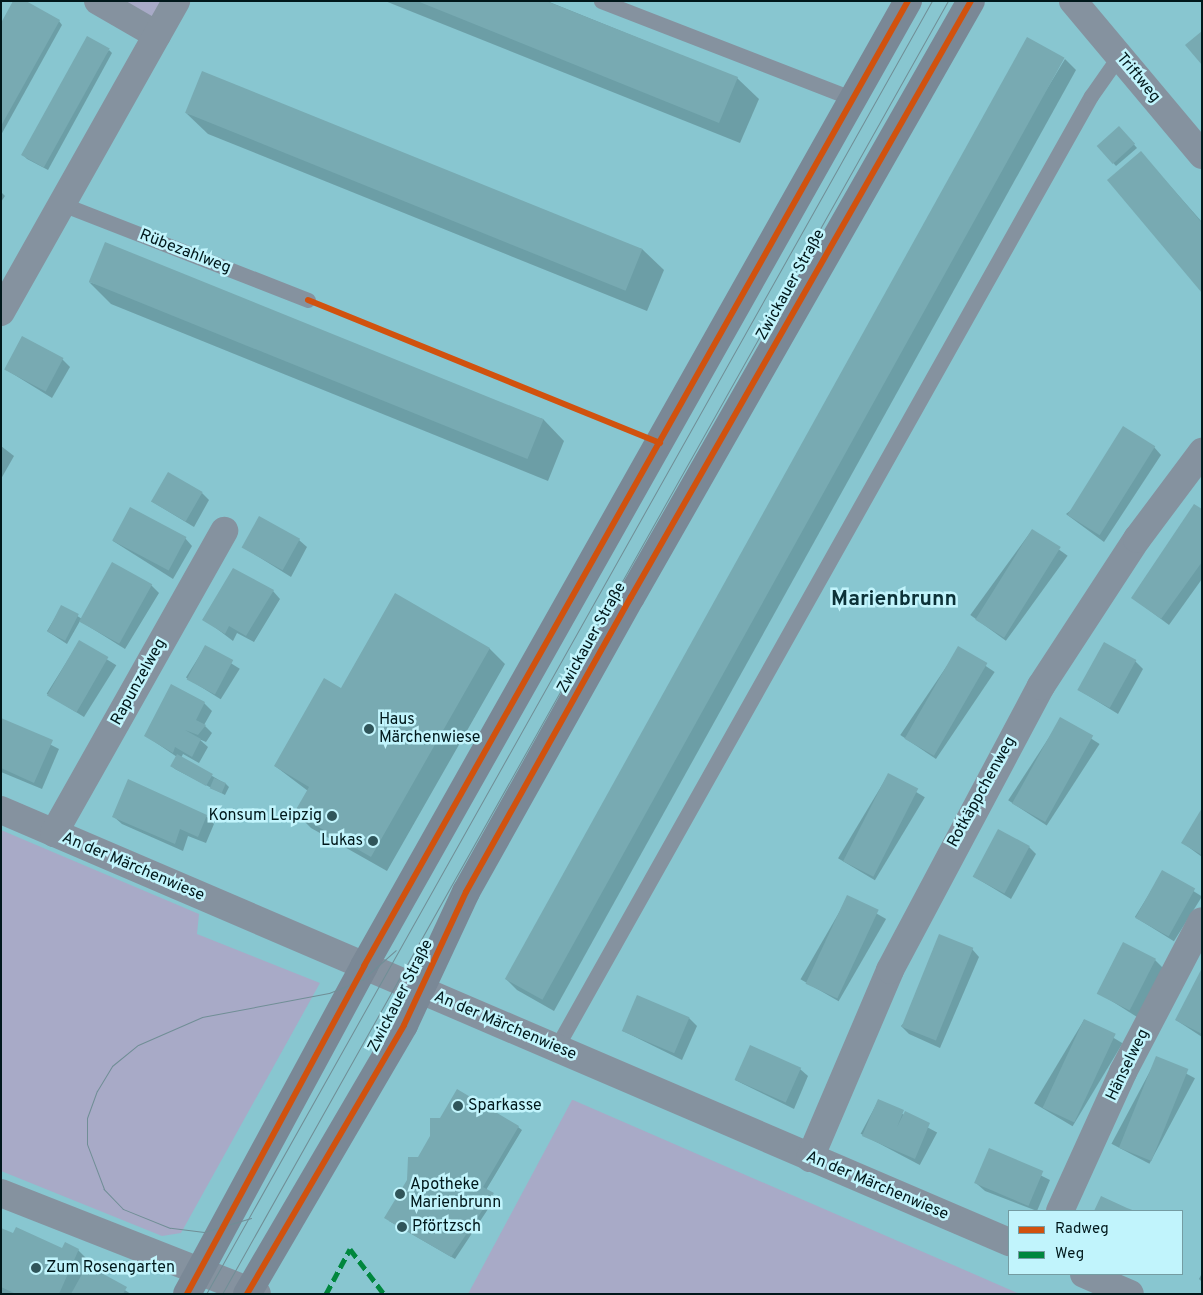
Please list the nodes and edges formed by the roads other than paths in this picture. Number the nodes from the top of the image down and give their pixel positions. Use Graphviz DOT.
graph roads {
  1 [pos="98,1"];
  2 [pos="176,1"];
  3 [pos="601,1"];
  4 [pos="908,1"];
  5 [pos="971,1"];
  6 [pos="1073,1"];
  7 [pos="158,35"];
  8 [pos="1119,56"];
  9 [pos="854,99"];
  10 [pos="1202,155"];
  11 [pos="62,204"];
  12 [pos="308,300"];
  13 [pos="1,312"];
  14 [pos="1202,452"];
  15 [pos="224,531"];
  16 [pos="1,810"];
  17 [pos="54,833"];
  18 [pos="1202,922"];
  19 [pos="364,966"];
  20 [pos="422,991"];
  21 [pos="556,1048"];
  22 [pos="810,1158"];
  23 [pos="1,1193"];
  24 [pos="1060,1210"];
  25 [pos="1008,1242"];
  26 [pos="1086,1275"];
  27 [pos="193,1282"];
  28 [pos="251,1293"];
  29 [pos="1130,1294"];
  1 -- 7 [label="street"];
  2 -- 7 [label="street"];
  3 -- 9 [label="lane"];
  4 -- 9 [label="main road"];
  5 -- 20 [label="main road, Zwickauer Straße"];
  6 -- 8 [label="street, Triftweg"];
  7 -- 11 [label="street"];
  8 -- 10 [label="street, Triftweg"];
  8 -- 21 [label="lane"];
  9 -- 19 [label="main road"];
  11 -- 12 [label="lane, Rübezahlweg"];
  11 -- 13 [label="street"];
  14 -- 22 [label="street, Rotkäppchenweg"];
  15 -- 17 [label="street, Rapunzelweg"];
  16 -- 17 [label="street, An der Märchenwiese"];
  17 -- 19 [label="street, An der Märchenwiese"];
  18 -- 24 [label="street, Hänselweg"];
  19 -- 20 [label="street, An der Märchenwiese"];
  19 -- 27 [label="main road"];
  20 -- 21 [label="street, An der Märchenwiese"];
  20 -- 28 [label="main road, Zwickauer Straße"];
  21 -- 22 [label="street, An der Märchenwiese"];
  22 -- 25 [label="street, An der Märchenwiese"];
  23 -- 27 [label="street"];
  26 -- 29 [label="street"];
  27 -- 28 [label="street"];
}
